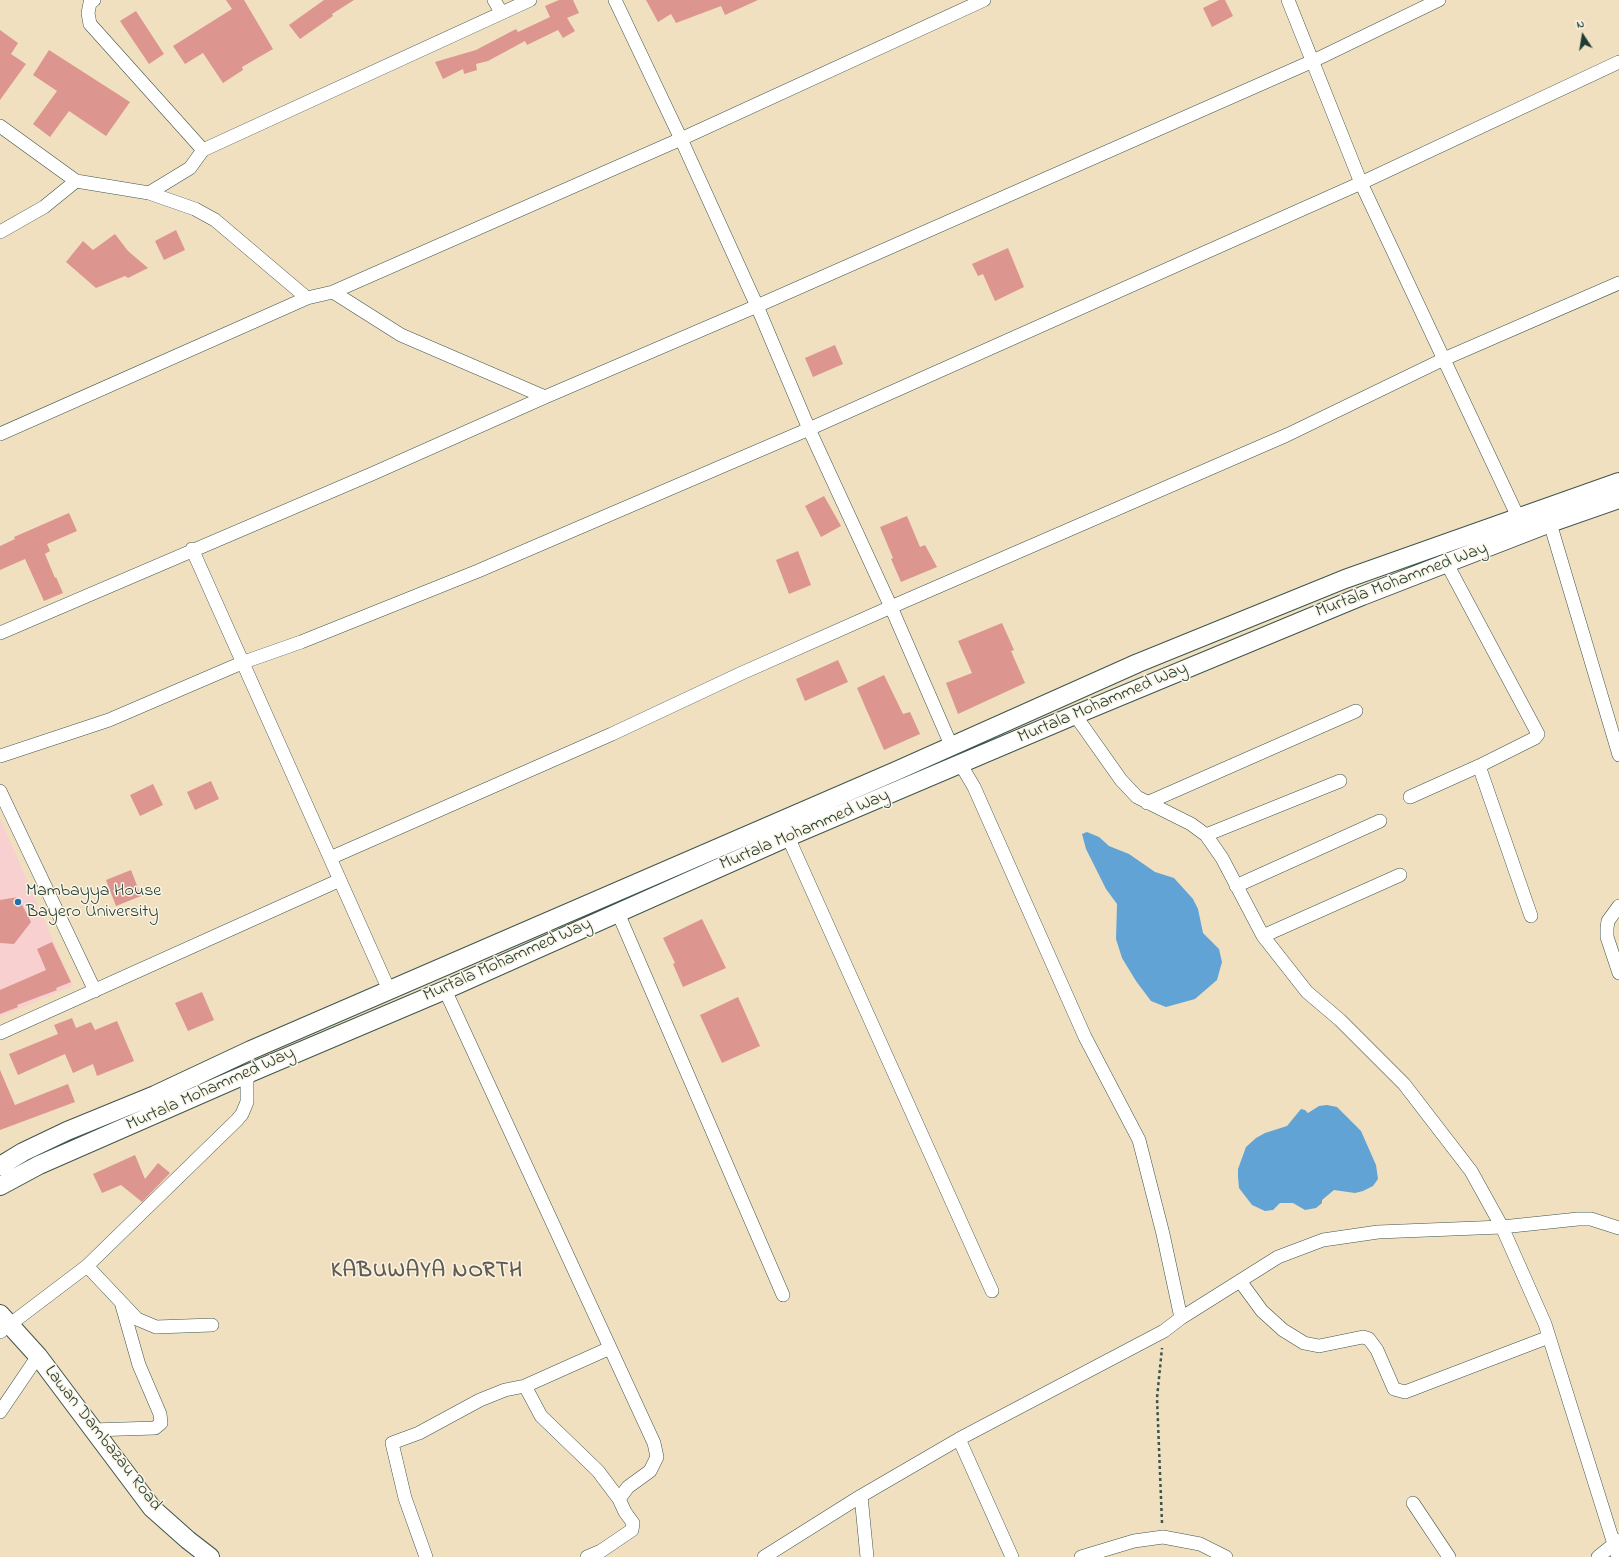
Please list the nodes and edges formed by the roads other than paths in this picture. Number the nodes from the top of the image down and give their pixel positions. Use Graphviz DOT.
graph roads {
  1 [pos="94,0"];
  2 [pos="494,0"];
  3 [pos="530,0"];
  4 [pos="615,0"];
  5 [pos="984,0"];
  6 [pos="1288,0"];
  7 [pos="1439,0"];
  8 [pos="501,12"];
  9 [pos="1313,60"];
  10 [pos="1619,62"];
  11 [pos="0,126"];
  12 [pos="682,139"];
  13 [pos="203,150"];
  14 [pos="76,181"];
  15 [pos="1361,183"];
  16 [pos="149,193"];
  17 [pos="0,232"];
  18 [pos="1619,283"];
  19 [pos="333,292"];
  20 [pos="307,298"];
  21 [pos="757,306"];
  22 [pos="1444,359"];
  23 [pos="545,397"];
  24 [pos="809,429"];
  25 [pos="0,434"];
  26 [pos="1619,482"];
  27 [pos="1619,499"];
  28 [pos="1518,517"];
  29 [pos="1550,523"];
  30 [pos="192,549"];
  31 [pos="1447,564"];
  32 [pos="891,607"];
  33 [pos="0,633"];
  34 [pos="244,662"];
  35 [pos="1356,712"];
  36 [pos="1075,715"];
  37 [pos="951,745"];
  38 [pos="1619,755"];
  39 [pos="0,756"];
  40 [pos="961,765"];
  41 [pos="1479,766"];
  42 [pos="1340,781"];
  43 [pos="0,791"];
  44 [pos="1410,797"];
  45 [pos="1147,803"];
  46 [pos="1380,821"];
  47 [pos="1206,836"];
  48 [pos="788,837"];
  49 [pos="330,858"];
  50 [pos="1400,875"];
  51 [pos="340,880"];
  52 [pos="1236,886"];
  53 [pos="1619,906"];
  54 [pos="618,913"];
  55 [pos="1531,916"];
  56 [pos="1263,936"];
  57 [pos="1619,972"];
  58 [pos="389,990"];
  59 [pos="445,990"];
  60 [pos="94,991"];
  61 [pos="0,1033"];
  62 [pos="247,1073"];
  63 [pos="0,1166"];
  64 [pos="0,1186"];
  65 [pos="1502,1227"];
  66 [pos="1619,1228"];
  67 [pos="87,1266"];
  68 [pos="1240,1280"];
  69 [pos="992,1291"];
  70 [pos="783,1295"];
  71 [pos="121,1302"];
  72 [pos="1181,1318"];
  73 [pos="4,1324"];
  74 [pos="212,1325"];
  75 [pos="1549,1337"];
  76 [pos="610,1348"];
  77 [pos="38,1356"];
  78 [pos="525,1386"];
  79 [pos="0,1412"];
  80 [pos="92,1430"];
  81 [pos="959,1439"];
  82 [pos="861,1496"];
  83 [pos="620,1499"];
  84 [pos="1413,1503"];
  85 [pos="1616,1542"];
  86 [pos="1445,1556"];
  87 [pos="210,1557"];
  88 [pos="426,1557"];
  89 [pos="587,1557"];
  90 [pos="764,1557"];
  91 [pos="867,1557"];
  92 [pos="1012,1557"];
  93 [pos="1081,1557"];
  94 [pos="1226,1557"];
  95 [pos="1598,1557"];
  96 [pos="1618,1557"];
  1 -- 13 [label="street"];
  2 -- 8 [label="street"];
  3 -- 8 [label="street"];
  4 -- 12 [label="street"];
  5 -- 12 [label="street"];
  6 -- 9 [label="street"];
  7 -- 9 [label="street"];
  8 -- 13 [label="street"];
  9 -- 15 [label="street"];
  9 -- 21 [label="street"];
  10 -- 15 [label="street"];
  11 -- 14 [label="street"];
  12 -- 19 [label="street"];
  12 -- 21 [label="street"];
  13 -- 16 [label="street"];
  14 -- 16 [label="street"];
  14 -- 17 [label="street"];
  15 -- 22 [label="street"];
  15 -- 24 [label="street"];
  16 -- 20 [label="street"];
  18 -- 22 [label="street"];
  19 -- 20 [label="street"];
  19 -- 23 [label="street"];
  20 -- 25 [label="street"];
  21 -- 23 [label="street"];
  21 -- 24 [label="street"];
  22 -- 28 [label="street"];
  22 -- 32 [label="street"];
  23 -- 30 [label="street"];
  24 -- 32 [label="street"];
  24 -- 34 [label="street"];
  26 -- 28 [label="main road, Murtala Mohammed Way"];
  27 -- 29 [label="main road, Murtala Mohammed Way"];
  28 -- 37 [label="main road, Murtala Mohammed Way"];
  29 -- 31 [label="main road, Murtala Mohammed Way"];
  29 -- 38 [label="street"];
  30 -- 33 [label="street"];
  30 -- 34 [label="street"];
  31 -- 36 [label="main road, Murtala Mohammed Way"];
  31 -- 41 [label="street"];
  32 -- 37 [label="street"];
  32 -- 49 [label="street"];
  34 -- 39 [label="street"];
  34 -- 49 [label="street"];
  35 -- 45 [label="street"];
  36 -- 40 [label="main road, Murtala Mohammed Way"];
  36 -- 45 [label="street"];
  37 -- 58 [label="main road, Murtala Mohammed Way"];
  40 -- 48 [label="main road, Murtala Mohammed Way"];
  40 -- 72 [label="street"];
  41 -- 44 [label="street"];
  41 -- 55 [label="street"];
  42 -- 47 [label="street"];
  43 -- 60 [label="street"];
  45 -- 47 [label="street"];
  46 -- 52 [label="street"];
  47 -- 52 [label="street"];
  48 -- 54 [label="main road, Murtala Mohammed Way"];
  48 -- 69 [label="street"];
  49 -- 51 [label="street"];
  50 -- 56 [label="street"];
  51 -- 58 [label="street"];
  51 -- 60 [label="street"];
  52 -- 56 [label="street"];
  53 -- 57 [label="street"];
  54 -- 59 [label="main road, Murtala Mohammed Way"];
  54 -- 70 [label="street"];
  56 -- 65 [label="street"];
  58 -- 63 [label="main road, Murtala Mohammed Way"];
  59 -- 62 [label="main road, Murtala Mohammed Way"];
  59 -- 76 [label="street"];
  60 -- 61 [label="street"];
  62 -- 64 [label="main road, Murtala Mohammed Way"];
  62 -- 67 [label="street"];
  65 -- 66 [label="street"];
  65 -- 68 [label="street"];
  65 -- 75 [label="street"];
  67 -- 71 [label="street"];
  67 -- 73 [label="street"];
  68 -- 72 [label="street"];
  68 -- 75 [label="street"];
  71 -- 74 [label="street"];
  71 -- 80 [label="street"];
  72 -- 81 [label="street"];
  73 -- 77 [label="main road, Lawan Dambazau Road"];
  75 -- 85 [label="street"];
  76 -- 78 [label="street"];
  76 -- 83 [label="street"];
  77 -- 79 [label="street"];
  77 -- 80 [label="main road, Lawan Dambazau Road"];
  78 -- 83 [label="street"];
  78 -- 88 [label="street"];
  80 -- 87 [label="main road, Lawan Dambazau Road"];
  81 -- 82 [label="street"];
  81 -- 92 [label="street"];
  82 -- 90 [label="street"];
  82 -- 91 [label="street"];
  83 -- 89 [label="street"];
  84 -- 86 [label="street"];
  85 -- 95 [label="street"];
  85 -- 96 [label="street"];
  93 -- 94 [label="street"];
}
